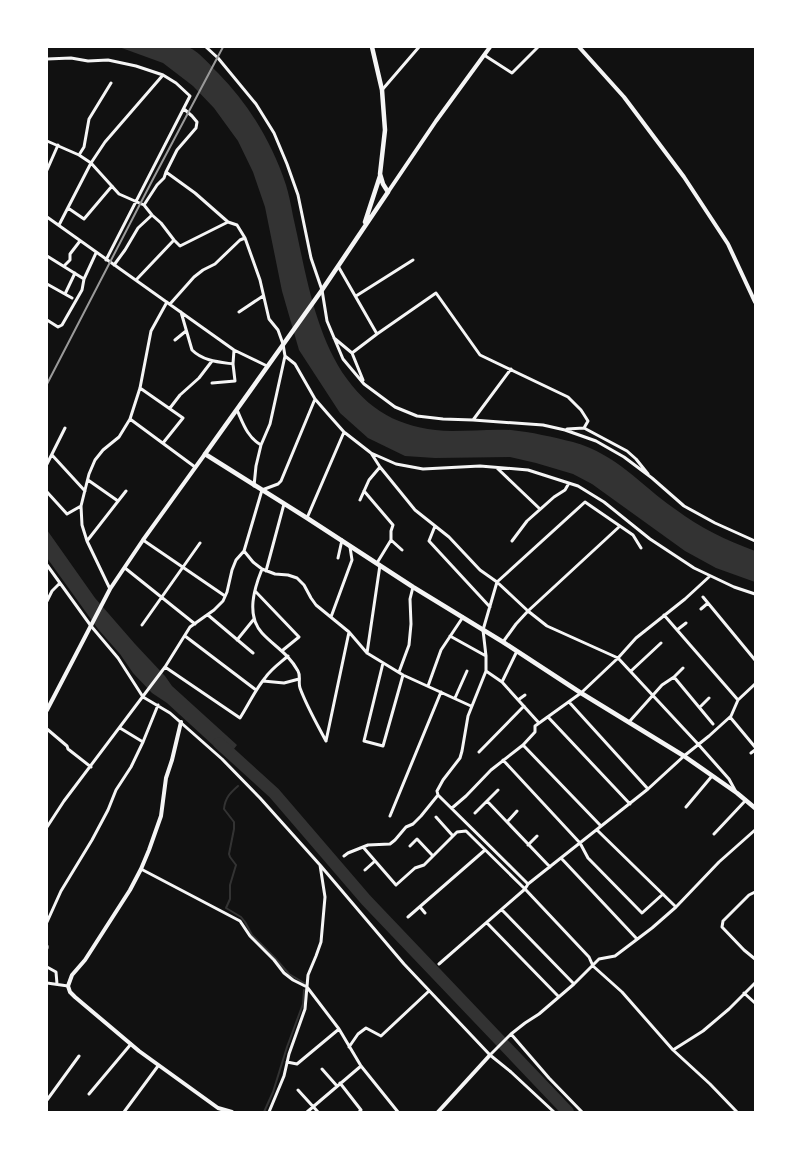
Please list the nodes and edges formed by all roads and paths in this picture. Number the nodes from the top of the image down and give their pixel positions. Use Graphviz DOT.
graph roads {
  1 [pos="206,47"];
  2 [pos="372,47"];
  3 [pos="419,47"];
  4 [pos="490,47"];
  5 [pos="538,47"];
  6 [pos="579,47"];
  7 [pos="484,55"];
  8 [pos="47,59"];
  9 [pos="163,75"];
  10 [pos="111,83"];
  11 [pos="382,90"];
  12 [pos="184,109"];
  13 [pos="47,141"];
  14 [pos="58,145"];
  15 [pos="79,155"];
  16 [pos="91,163"];
  17 [pos="47,169"];
  18 [pos="166,172"];
  19 [pos="380,174"];
  20 [pos="112,186"];
  21 [pos="388,192"];
  22 [pos="136,201"];
  23 [pos="144,205"];
  24 [pos="68,208"];
  25 [pos="152,215"];
  26 [pos="47,217"];
  27 [pos="228,222"];
  28 [pos="58,225"];
  29 [pos="360,232"];
  30 [pos="245,238"];
  31 [pos="174,240"];
  32 [pos="80,241"];
  33 [pos="96,253"];
  34 [pos="48,256"];
  35 [pos="106,260"];
  36 [pos="413,260"];
  37 [pos="47,262"];
  38 [pos="114,265"];
  39 [pos="64,266"];
  40 [pos="338,266"];
  41 [pos="75,273"];
  42 [pos="84,279"];
  43 [pos="136,280"];
  44 [pos="47,284"];
  45 [pos="322,290"];
  46 [pos="65,294"];
  47 [pos="263,296"];
  48 [pos="356,296"];
  49 [pos="72,298"];
  50 [pos="755,302"];
  51 [pos="169,303"];
  52 [pos="180,312"];
  53 [pos="238,312"];
  54 [pos="47,320"];
  55 [pos="186,331"];
  56 [pos="377,334"];
  57 [pos="333,337"];
  58 [pos="175,340"];
  59 [pos="284,343"];
  60 [pos="234,350"];
  61 [pos="352,354"];
  62 [pos="285,356"];
  63 [pos="212,361"];
  64 [pos="233,364"];
  65 [pos="267,366"];
  66 [pos="511,369"];
  67 [pos="212,383"];
  68 [pos="364,384"];
  69 [pos="140,388"];
  70 [pos="315,399"];
  71 [pos="170,408"];
  72 [pos="237,409"];
  73 [pos="130,419"];
  74 [pos="473,420"];
  75 [pos="65,428"];
  76 [pos="584,428"];
  77 [pos="565,430"];
  78 [pos="344,432"];
  79 [pos="163,443"];
  80 [pos="261,445"];
  81 [pos="372,453"];
  82 [pos="205,454"];
  83 [pos="52,455"];
  84 [pos="47,464"];
  85 [pos="195,467"];
  86 [pos="380,467"];
  87 [pos="497,468"];
  88 [pos="652,478"];
  89 [pos="88,480"];
  90 [pos="569,482"];
  91 [pos="254,486"];
  92 [pos="262,490"];
  93 [pos="85,491"];
  94 [pos="126,491"];
  95 [pos="364,491"];
  96 [pos="47,492"];
  97 [pos="360,500"];
  98 [pos="118,501"];
  99 [pos="284,504"];
  100 [pos="81,506"];
  101 [pos="540,509"];
  102 [pos="307,518"];
  103 [pos="436,526"];
  104 [pos="620,526"];
  105 [pos="87,540"];
  106 [pos="143,540"];
  107 [pos="342,540"];
  108 [pos="391,540"];
  109 [pos="755,540"];
  110 [pos="512,541"];
  111 [pos="200,543"];
  112 [pos="350,546"];
  113 [pos="641,548"];
  114 [pos="402,550"];
  115 [pos="244,551"];
  116 [pos="338,558"];
  117 [pos="378,564"];
  118 [pos="47,565"];
  119 [pos="125,568"];
  120 [pos="183,568"];
  121 [pos="264,570"];
  122 [pos="710,576"];
  123 [pos="497,582"];
  124 [pos="60,583"];
  125 [pos="413,587"];
  126 [pos="110,589"];
  127 [pos="255,592"];
  128 [pos="755,594"];
  129 [pos="225,596"];
  130 [pos="162,597"];
  131 [pos="703,597"];
  132 [pos="47,601"];
  133 [pos="708,603"];
  134 [pos="490,607"];
  135 [pos="528,610"];
  136 [pos="700,610"];
  137 [pos="208,615"];
  138 [pos="664,615"];
  139 [pos="331,617"];
  140 [pos="463,617"];
  141 [pos="254,619"];
  142 [pos="686,623"];
  143 [pos="195,624"];
  144 [pos="142,625"];
  145 [pos="91,626"];
  146 [pos="483,630"];
  147 [pos="677,630"];
  148 [pos="349,632"];
  149 [pos="185,636"];
  150 [pos="450,636"];
  151 [pos="237,640"];
  152 [pos="503,642"];
  153 [pos="661,643"];
  154 [pos="283,650"];
  155 [pos="517,652"];
  156 [pos="253,653"];
  157 [pos="367,653"];
  158 [pos="288,656"];
  159 [pos="486,656"];
  160 [pos="618,658"];
  161 [pos="755,660"];
  162 [pos="383,663"];
  163 [pos="165,667"];
  164 [pos="683,668"];
  165 [pos="486,670"];
  166 [pos="466,671"];
  167 [pos="631,671"];
  168 [pos="399,672"];
  169 [pos="403,675"];
  170 [pos="674,677"];
  171 [pos="299,679"];
  172 [pos="262,681"];
  173 [pos="502,682"];
  174 [pos="755,684"];
  175 [pos="428,686"];
  176 [pos="256,690"];
  177 [pos="441,692"];
  178 [pos="581,693"];
  179 [pos="525,695"];
  180 [pos="653,696"];
  181 [pos="143,697"];
  182 [pos="455,698"];
  183 [pos="709,698"];
  184 [pos="518,700"];
  185 [pos="738,700"];
  186 [pos="568,702"];
  187 [pos="158,705"];
  188 [pos="471,706"];
  189 [pos="524,706"];
  190 [pos="700,707"];
  191 [pos="47,710"];
  192 [pos="548,717"];
  193 [pos="730,717"];
  194 [pos="181,722"];
  195 [pos="630,722"];
  196 [pos="539,723"];
  197 [pos="713,724"];
  198 [pos="120,728"];
  199 [pos="47,729"];
  200 [pos="144,742"];
  201 [pos="523,744"];
  202 [pos="698,744"];
  203 [pos="755,748"];
  204 [pos="479,752"];
  205 [pos="751,754"];
  206 [pos="684,756"];
  207 [pos="503,760"];
  208 [pos="91,767"];
  209 [pos="712,776"];
  210 [pos="648,789"];
  211 [pos="498,790"];
  212 [pos="737,793"];
  213 [pos="438,795"];
  214 [pos="746,800"];
  215 [pos="487,802"];
  216 [pos="630,804"];
  217 [pos="686,807"];
  218 [pos="452,808"];
  219 [pos="755,808"];
  220 [pos="517,811"];
  221 [pos="475,813"];
  222 [pos="390,816"];
  223 [pos="436,817"];
  224 [pos="506,822"];
  225 [pos="601,826"];
  226 [pos="47,827"];
  227 [pos="597,830"];
  228 [pos="755,830"];
  229 [pos="714,834"];
  230 [pos="453,836"];
  231 [pos="537,836"];
  232 [pos="580,843"];
  233 [pos="528,845"];
  234 [pos="410,846"];
  235 [pos="363,847"];
  236 [pos="485,850"];
  237 [pos="344,856"];
  238 [pos="433,856"];
  239 [pos="561,858"];
  240 [pos="375,861"];
  241 [pos="320,865"];
  242 [pos="550,867"];
  243 [pos="141,869"];
  244 [pos="366,870"];
  245 [pos="528,884"];
  246 [pos="525,889"];
  247 [pos="755,892"];
  248 [pos="663,894"];
  249 [pos="420,907"];
  250 [pos="676,907"];
  251 [pos="502,910"];
  252 [pos="425,913"];
  253 [pos="408,917"];
  254 [pos="47,922"];
  255 [pos="487,923"];
  256 [pos="637,939"];
  257 [pos="755,959"];
  258 [pos="439,964"];
  259 [pos="593,966"];
  260 [pos="47,968"];
  261 [pos="47,983"];
  262 [pos="755,983"];
  263 [pos="57,984"];
  264 [pos="574,984"];
  265 [pos="68,986"];
  266 [pos="307,987"];
  267 [pos="430,991"];
  268 [pos="744,993"];
  269 [pos="558,997"];
  270 [pos="755,1003"];
  271 [pos="339,1030"];
  272 [pos="511,1034"];
  273 [pos="131,1044"];
  274 [pos="350,1047"];
  275 [pos="673,1050"];
  276 [pos="490,1055"];
  277 [pos="79,1056"];
  278 [pos="287,1062"];
  279 [pos="158,1066"];
  280 [pos="361,1066"];
  281 [pos="322,1069"];
  282 [pos="340,1083"];
  283 [pos="337,1086"];
  284 [pos="298,1090"];
  285 [pos="88,1094"];
  286 [pos="47,1100"];
  287 [pos="313,1107"];
  288 [pos="124,1112"];
  289 [pos="232,1112"];
  290 [pos="269,1112"];
  291 [pos="307,1112"];
  292 [pos="318,1112"];
  293 [pos="359,1112"];
  294 [pos="398,1112"];
  295 [pos="438,1112"];
  296 [pos="554,1112"];
  297 [pos="582,1112"];
  298 [pos="737,1112"];
  1 -- 45 [label="street"];
  2 -- 11 [label="main road"];
  3 -- 11 [label="street"];
  4 -- 7 [label="street"];
  5 -- 7 [label="street"];
  6 -- 50 [label="street"];
  7 -- 21 [label="street"];
  8 -- 9 [label="street"];
  9 -- 12 [label="street"];
  9 -- 16 [label="street"];
  10 -- 15 [label="street"];
  11 -- 19 [label="main road"];
  12 -- 18 [label="street"];
  12 -- 22 [label="street"];
  13 -- 14 [label="street"];
  14 -- 15 [label="street"];
  14 -- 17 [label="street"];
  15 -- 16 [label="street"];
  16 -- 20 [label="street"];
  16 -- 24 [label="street"];
  18 -- 23 [label="street"];
  18 -- 27 [label="street"];
  19 -- 21 [label="main road"];
  19 -- 29 [label="main road"];
  20 -- 22 [label="street"];
  20 -- 24 [label="street"];
  21 -- 29 [label="main road"];
  22 -- 23 [label="street"];
  22 -- 35 [label="street"];
  23 -- 25 [label="street"];
  24 -- 28 [label="street"];
  25 -- 31 [label="street"];
  25 -- 38 [label="street"];
  26 -- 28 [label="street"];
  27 -- 30 [label="street"];
  27 -- 31 [label="street"];
  28 -- 32 [label="street"];
  29 -- 40 [label="main road"];
  30 -- 47 [label="street"];
  30 -- 51 [label="street"];
  31 -- 43 [label="street"];
  32 -- 33 [label="street"];
  32 -- 39 [label="street"];
  33 -- 35 [label="street"];
  33 -- 42 [label="street"];
  34 -- 37 [label="street"];
  34 -- 39 [label="street"];
  35 -- 38 [label="street"];
  36 -- 48 [label="street"];
  38 -- 43 [label="street"];
  39 -- 41 [label="street"];
  40 -- 45 [label="main road"];
  40 -- 48 [label="street"];
  41 -- 42 [label="street"];
  41 -- 46 [label="street"];
  42 -- 54 [label="street"];
  43 -- 51 [label="street"];
  44 -- 46 [label="street"];
  45 -- 57 [label="street"];
  45 -- 59 [label="main road"];
  46 -- 49 [label="street"];
  47 -- 53 [label="street"];
  47 -- 59 [label="street"];
  48 -- 56 [label="street"];
  51 -- 52 [label="street"];
  51 -- 69 [label="street"];
  52 -- 55 [label="street"];
  52 -- 60 [label="street"];
  55 -- 58 [label="street"];
  55 -- 63 [label="street"];
  56 -- 61 [label="street"];
  56 -- 66 [label="street"];
  57 -- 61 [label="street"];
  57 -- 68 [label="street"];
  59 -- 62 [label="street"];
  59 -- 65 [label="main road"];
  60 -- 64 [label="street"];
  60 -- 65 [label="street"];
  61 -- 68 [label="street"];
  62 -- 70 [label="street"];
  62 -- 80 [label="street"];
  63 -- 64 [label="street"];
  63 -- 71 [label="street"];
  64 -- 67 [label="street"];
  65 -- 72 [label="main road"];
  66 -- 74 [label="street"];
  66 -- 76 [label="street"];
  68 -- 74 [label="street"];
  69 -- 71 [label="street"];
  69 -- 73 [label="street"];
  70 -- 78 [label="street"];
  70 -- 92 [label="street"];
  71 -- 79 [label="street"];
  72 -- 80 [label="street"];
  72 -- 82 [label="main road"];
  73 -- 79 [label="street"];
  73 -- 89 [label="street"];
  74 -- 77 [label="street"];
  75 -- 83 [label="street"];
  76 -- 77 [label="street"];
  76 -- 88 [label="street"];
  77 -- 88 [label="street"];
  78 -- 81 [label="street"];
  78 -- 102 [label="street"];
  79 -- 85 [label="street"];
  80 -- 91 [label="street"];
  81 -- 86 [label="street"];
  81 -- 87 [label="street"];
  82 -- 85 [label="street"];
  82 -- 91 [label="main road"];
  83 -- 84 [label="street"];
  83 -- 93 [label="street"];
  85 -- 106 [label="street"];
  86 -- 95 [label="street"];
  86 -- 103 [label="street"];
  87 -- 90 [label="street"];
  87 -- 101 [label="street"];
  88 -- 109 [label="street"];
  89 -- 93 [label="street"];
  89 -- 98 [label="street"];
  90 -- 101 [label="street"];
  90 -- 122 [label="street"];
  91 -- 92 [label="main road"];
  92 -- 99 [label="main road"];
  92 -- 115 [label="street"];
  93 -- 100 [label="street"];
  94 -- 98 [label="street"];
  95 -- 97 [label="street"];
  95 -- 108 [label="street"];
  96 -- 100 [label="street"];
  98 -- 105 [label="street"];
  99 -- 102 [label="main road"];
  99 -- 121 [label="street"];
  100 -- 105 [label="street"];
  101 -- 110 [label="street"];
  102 -- 107 [label="main road"];
  103 -- 123 [label="street"];
  103 -- 134 [label="street"];
  104 -- 113 [label="street"];
  104 -- 123 [label="street"];
  104 -- 135 [label="street"];
  105 -- 126 [label="street"];
  106 -- 119 [label="street"];
  106 -- 120 [label="street"];
  107 -- 112 [label="main road"];
  107 -- 116 [label="street"];
  108 -- 114 [label="street"];
  108 -- 117 [label="street"];
  111 -- 120 [label="street"];
  112 -- 117 [label="main road"];
  112 -- 139 [label="street"];
  115 -- 121 [label="street"];
  115 -- 129 [label="street"];
  117 -- 125 [label="main road"];
  117 -- 157 [label="street"];
  118 -- 124 [label="street"];
  119 -- 126 [label="street"];
  119 -- 130 [label="street"];
  120 -- 129 [label="street"];
  120 -- 130 [label="street"];
  121 -- 127 [label="street"];
  121 -- 139 [label="street"];
  122 -- 128 [label="street"];
  122 -- 138 [label="street"];
  123 -- 134 [label="street"];
  123 -- 135 [label="street"];
  124 -- 132 [label="street"];
  124 -- 145 [label="street"];
  125 -- 140 [label="main road"];
  125 -- 168 [label="street"];
  126 -- 145 [label="street"];
  127 -- 141 [label="street"];
  127 -- 154 [label="street"];
  129 -- 137 [label="street"];
  130 -- 143 [label="street"];
  130 -- 144 [label="street"];
  131 -- 133 [label="street"];
  133 -- 136 [label="street"];
  133 -- 161 [label="street"];
  134 -- 146 [label="street"];
  135 -- 152 [label="street"];
  135 -- 160 [label="street"];
  137 -- 143 [label="street"];
  137 -- 151 [label="street"];
  138 -- 147 [label="street"];
  138 -- 160 [label="street"];
  139 -- 148 [label="street"];
  140 -- 146 [label="main road"];
  140 -- 150 [label="street"];
  141 -- 151 [label="street"];
  141 -- 154 [label="street"];
  142 -- 147 [label="street"];
  143 -- 149 [label="street"];
  145 -- 181 [label="street"];
  145 -- 191 [label="street"];
  146 -- 152 [label="main road"];
  146 -- 159 [label="street"];
  147 -- 185 [label="street"];
  148 -- 157 [label="street"];
  148 -- 171 [label="street"];
  149 -- 163 [label="street"];
  149 -- 176 [label="street"];
  150 -- 159 [label="street"];
  150 -- 175 [label="street"];
  151 -- 156 [label="street"];
  152 -- 155 [label="main road"];
  153 -- 167 [label="street"];
  154 -- 158 [label="street"];
  155 -- 173 [label="street"];
  155 -- 178 [label="main road"];
  157 -- 162 [label="street"];
  158 -- 171 [label="street"];
  158 -- 172 [label="street"];
  159 -- 165 [label="street"];
  160 -- 167 [label="street"];
  160 -- 178 [label="street"];
  162 -- 168 [label="street"];
  162 -- 169 [label="street"];
  163 -- 176 [label="street"];
  163 -- 181 [label="street"];
  164 -- 170 [label="street"];
  165 -- 173 [label="street"];
  165 -- 188 [label="street"];
  166 -- 182 [label="street"];
  167 -- 180 [label="street"];
  168 -- 169 [label="street"];
  169 -- 175 [label="street"];
  170 -- 180 [label="street"];
  170 -- 190 [label="street"];
  171 -- 172 [label="street"];
  172 -- 176 [label="street"];
  173 -- 184 [label="street"];
  174 -- 185 [label="street"];
  175 -- 177 [label="street"];
  177 -- 182 [label="street"];
  177 -- 222 [label="street"];
  178 -- 186 [label="street"];
  178 -- 195 [label="main road"];
  179 -- 184 [label="street"];
  180 -- 195 [label="street"];
  180 -- 202 [label="street"];
  181 -- 187 [label="street"];
  181 -- 198 [label="street"];
  182 -- 188 [label="street"];
  183 -- 190 [label="street"];
  184 -- 189 [label="street"];
  185 -- 193 [label="street"];
  186 -- 192 [label="street"];
  186 -- 210 [label="street"];
  187 -- 194 [label="street"];
  187 -- 200 [label="street"];
  188 -- 213 [label="street"];
  189 -- 196 [label="street"];
  189 -- 204 [label="street"];
  190 -- 197 [label="street"];
  192 -- 196 [label="street"];
  192 -- 216 [label="street"];
  193 -- 202 [label="street"];
  193 -- 203 [label="street"];
  194 -- 241 [label="street"];
  194 -- 243 [label="street"];
  195 -- 206 [label="main road"];
  196 -- 201 [label="street"];
  198 -- 200 [label="street"];
  198 -- 208 [label="street"];
  199 -- 208 [label="street"];
  200 -- 254 [label="street"];
  201 -- 207 [label="street"];
  201 -- 225 [label="street"];
  202 -- 206 [label="street"];
  202 -- 212 [label="street"];
  203 -- 205 [label="street"];
  206 -- 209 [label="main road"];
  206 -- 210 [label="street"];
  207 -- 218 [label="street"];
  207 -- 232 [label="street"];
  208 -- 226 [label="street"];
  209 -- 212 [label="main road"];
  209 -- 217 [label="street"];
  210 -- 216 [label="street"];
  211 -- 215 [label="street"];
  212 -- 214 [label="main road"];
  213 -- 218 [label="street"];
  213 -- 235 [label="street"];
  214 -- 219 [label="main road"];
  214 -- 229 [label="street"];
  215 -- 221 [label="street"];
  215 -- 224 [label="street"];
  216 -- 225 [label="street"];
  218 -- 245 [label="street"];
  220 -- 224 [label="street"];
  223 -- 230 [label="street"];
  224 -- 233 [label="street"];
  225 -- 227 [label="street"];
  227 -- 232 [label="street"];
  227 -- 248 [label="street"];
  228 -- 250 [label="street"];
  230 -- 236 [label="street"];
  230 -- 238 [label="street"];
  231 -- 233 [label="street"];
  232 -- 239 [label="street"];
  232 -- 248 [label="street"];
  233 -- 242 [label="street"];
  234 -- 238 [label="street"];
  235 -- 237 [label="street"];
  235 -- 240 [label="street"];
  236 -- 246 [label="street"];
  236 -- 249 [label="street"];
  238 -- 240 [label="street"];
  239 -- 242 [label="street"];
  239 -- 256 [label="street"];
  240 -- 244 [label="street"];
  241 -- 266 [label="street"];
  241 -- 267 [label="street"];
  242 -- 245 [label="street"];
  243 -- 265 [label="street"];
  243 -- 266 [label="street"];
  245 -- 246 [label="street"];
  246 -- 251 [label="street"];
  246 -- 259 [label="street"];
  247 -- 257 [label="street"];
  248 -- 250 [label="street"];
  249 -- 252 [label="street"];
  249 -- 253 [label="street"];
  250 -- 256 [label="street"];
  251 -- 255 [label="street"];
  251 -- 264 [label="street"];
  255 -- 258 [label="street"];
  255 -- 269 [label="street"];
  256 -- 259 [label="street"];
  259 -- 264 [label="street"];
  259 -- 275 [label="street"];
  260 -- 263 [label="street"];
  261 -- 263 [label="street"];
  262 -- 268 [label="street"];
  263 -- 265 [label="street"];
  264 -- 269 [label="street"];
  265 -- 273 [label="street"];
  266 -- 271 [label="street"];
  266 -- 278 [label="street"];
  267 -- 274 [label="street"];
  267 -- 276 [label="street"];
  268 -- 270 [label="street"];
  268 -- 275 [label="street"];
  269 -- 272 [label="street"];
  271 -- 274 [label="street"];
  271 -- 278 [label="street"];
  272 -- 276 [label="street"];
  272 -- 297 [label="street"];
  273 -- 279 [label="street"];
  273 -- 285 [label="street"];
  274 -- 280 [label="street"];
  275 -- 298 [label="street"];
  276 -- 295 [label="street"];
  276 -- 296 [label="street"];
  277 -- 286 [label="street"];
  278 -- 290 [label="street"];
  279 -- 288 [label="street"];
  279 -- 289 [label="street"];
  280 -- 282 [label="street"];
  280 -- 294 [label="street"];
  281 -- 283 [label="street"];
  282 -- 283 [label="street"];
  282 -- 293 [label="street"];
  283 -- 287 [label="street"];
  284 -- 287 [label="street"];
  287 -- 291 [label="street"];
  287 -- 292 [label="street"];
}
